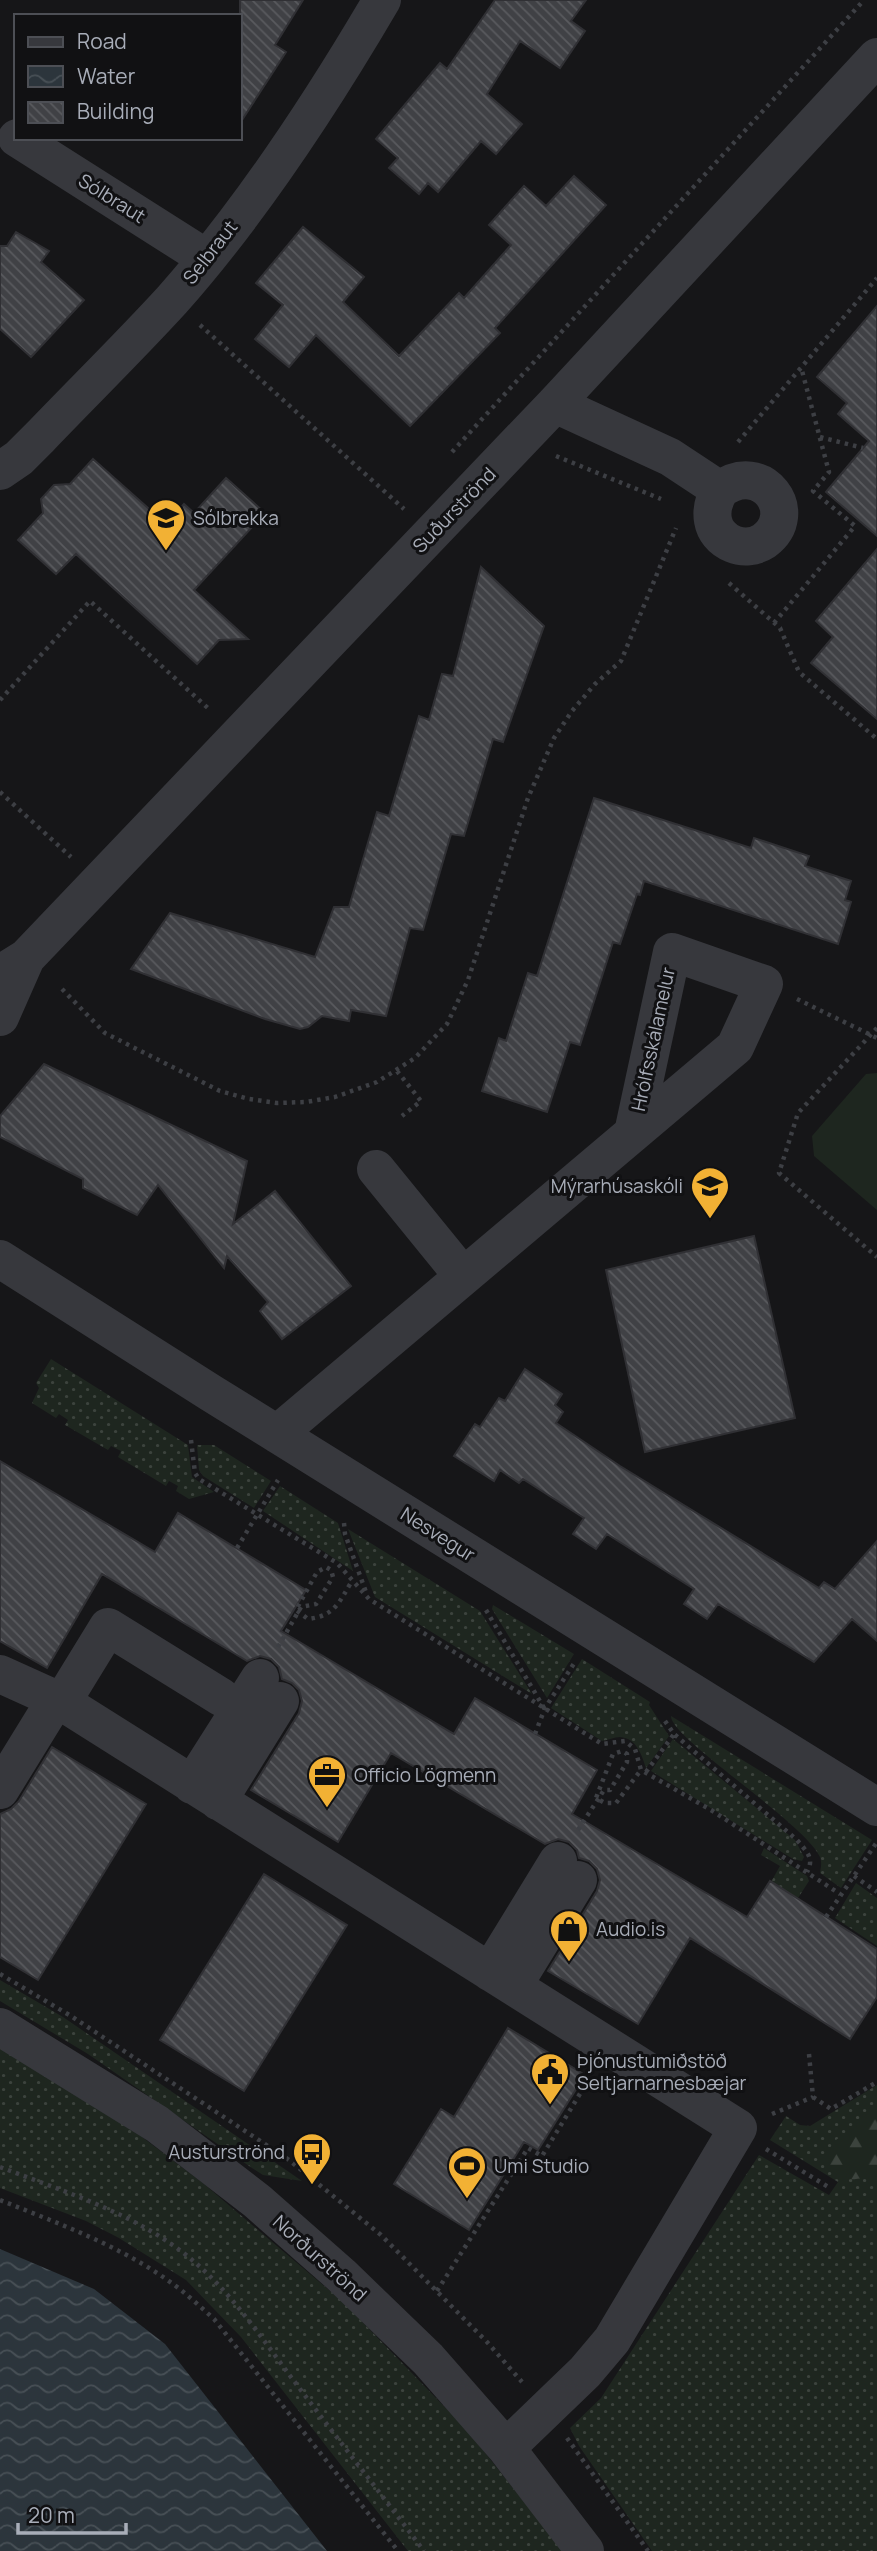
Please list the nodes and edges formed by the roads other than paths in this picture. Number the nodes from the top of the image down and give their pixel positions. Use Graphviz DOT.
graph roads {
  1 [pos="382,0"];
  2 [pos="877,57"];
  3 [pos="19,140"];
  4 [pos="206,258"];
  5 [pos="555,404"];
  6 [pos="0,471"];
  7 [pos="714,485"];
  8 [pos="13,966"];
  9 [pos="0,1017"];
  10 [pos="633,1133"];
  11 [pos="376,1169"];
  12 [pos="0,1259"];
  13 [pos="463,1276"];
  14 [pos="277,1434"];
  15 [pos="0,1674"];
  16 [pos="270,1689"];
  17 [pos="221,1697"];
  18 [pos="59,1701"];
  19 [pos="0,1790"];
  20 [pos="205,1793"];
  21 [pos="877,1807"];
  22 [pos="568,1870"];
  23 [pos="502,1979"];
  24 [pos="0,2027"];
  25 [pos="506,2448"];
  26 [pos="585,2551"];
  1 -- 4 [label="street, Selbraut"];
  2 -- 5 [label="street, Suðurströnd"];
  3 -- 4 [label="street, Sólbraut"];
  4 -- 6 [label="street, Selbraut"];
  5 -- 7 [label="street"];
  5 -- 8 [label="street, Suðurströnd"];
  8 -- 9 [label="street, Suðurströnd"];
  10 -- 10 [label="street, Hrólfsskálamelur"];
  10 -- 13 [label="street, Hrólfsskálamelur"];
  11 -- 13 [label="street"];
  12 -- 14 [label="street, Nesvegur"];
  13 -- 14 [label="street, Hrólfsskálamelur"];
  14 -- 21 [label="street, Nesvegur"];
  15 -- 18 [label="street"];
  16 -- 20 [label="street"];
  17 -- 18 [label="street"];
  18 -- 19 [label="street"];
  18 -- 20 [label="street"];
  20 -- 23 [label="street"];
  22 -- 23 [label="street"];
  23 -- 25 [label="street"];
  24 -- 25 [label="street, Norðurströnd"];
  25 -- 26 [label="street, Norðurströnd"];
}
